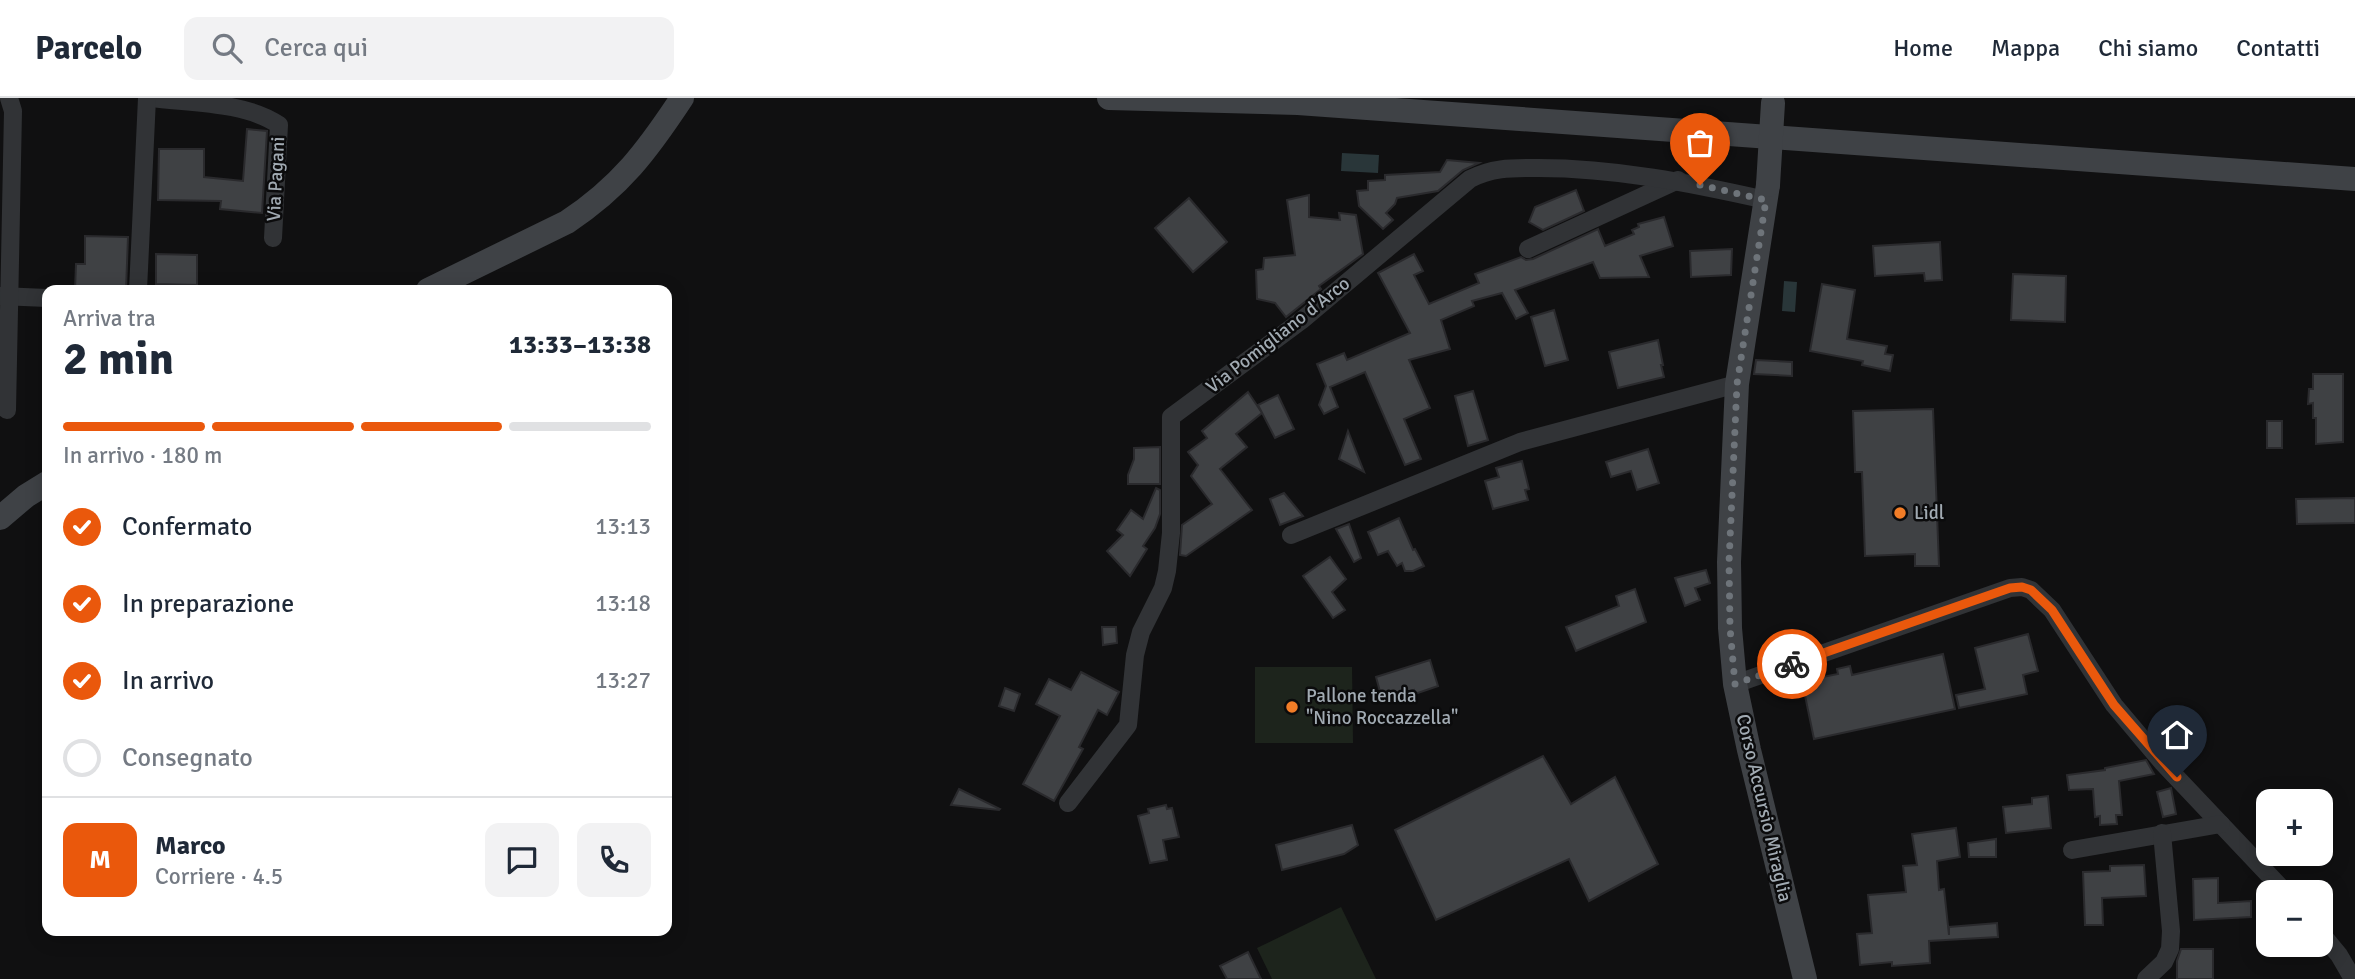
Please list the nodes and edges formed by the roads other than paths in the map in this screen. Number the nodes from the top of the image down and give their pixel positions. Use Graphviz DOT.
graph roads {
  1 [pos="9,98"];
  2 [pos="149,98"];
  3 [pos="682,98"];
  4 [pos="1110,98"];
  5 [pos="1773,101"];
  6 [pos="2355,179"];
  7 [pos="1678,180"];
  8 [pos="1767,193"];
  9 [pos="274,238"];
  10 [pos="1528,248"];
  11 [pos="138,285"];
  12 [pos="438,285"];
  13 [pos="4,295"];
  14 [pos="42,298"];
  15 [pos="1737,384"];
  16 [pos="7,410"];
  17 [pos="42,486"];
  18 [pos="0,518"];
  19 [pos="1291,535"];
  20 [pos="1735,684"];
  21 [pos="1068,803"];
  22 [pos="2221,824"];
  23 [pos="2162,833"];
  24 [pos="2072,849"];
  25 [pos="2274,880"];
  26 [pos="2333,947"];
  27 [pos="1805,979"];
  28 [pos="2146,979"];
  29 [pos="2353,979"];
  1 -- 13 [label="street"];
  2 -- 9 [label="street, Via Pagani"];
  2 -- 11 [label="street, Via Pagani"];
  3 -- 12 [label="street"];
  4 -- 6 [label="street"];
  5 -- 8 [label="street, Corso Accursio Miraglia, bridge"];
  7 -- 8 [label="street, Via Pomigliano d'Arco"];
  7 -- 10 [label="street"];
  7 -- 21 [label="street, Via Pomigliano d'Arco"];
  8 -- 15 [label="street, Corso Accursio Miraglia"];
  13 -- 14 [label="street"];
  13 -- 16 [label="street"];
  15 -- 19 [label="street"];
  15 -- 20 [label="street, Corso Accursio Miraglia"];
  17 -- 18 [label="street"];
  20 -- 22 [label="street"];
  20 -- 27 [label="street, Corso Accursio Miraglia"];
  22 -- 23 [label="street"];
  22 -- 25 [label="street"];
  23 -- 24 [label="street"];
  23 -- 28 [label="street"];
  26 -- 29 [label="street"];
}
